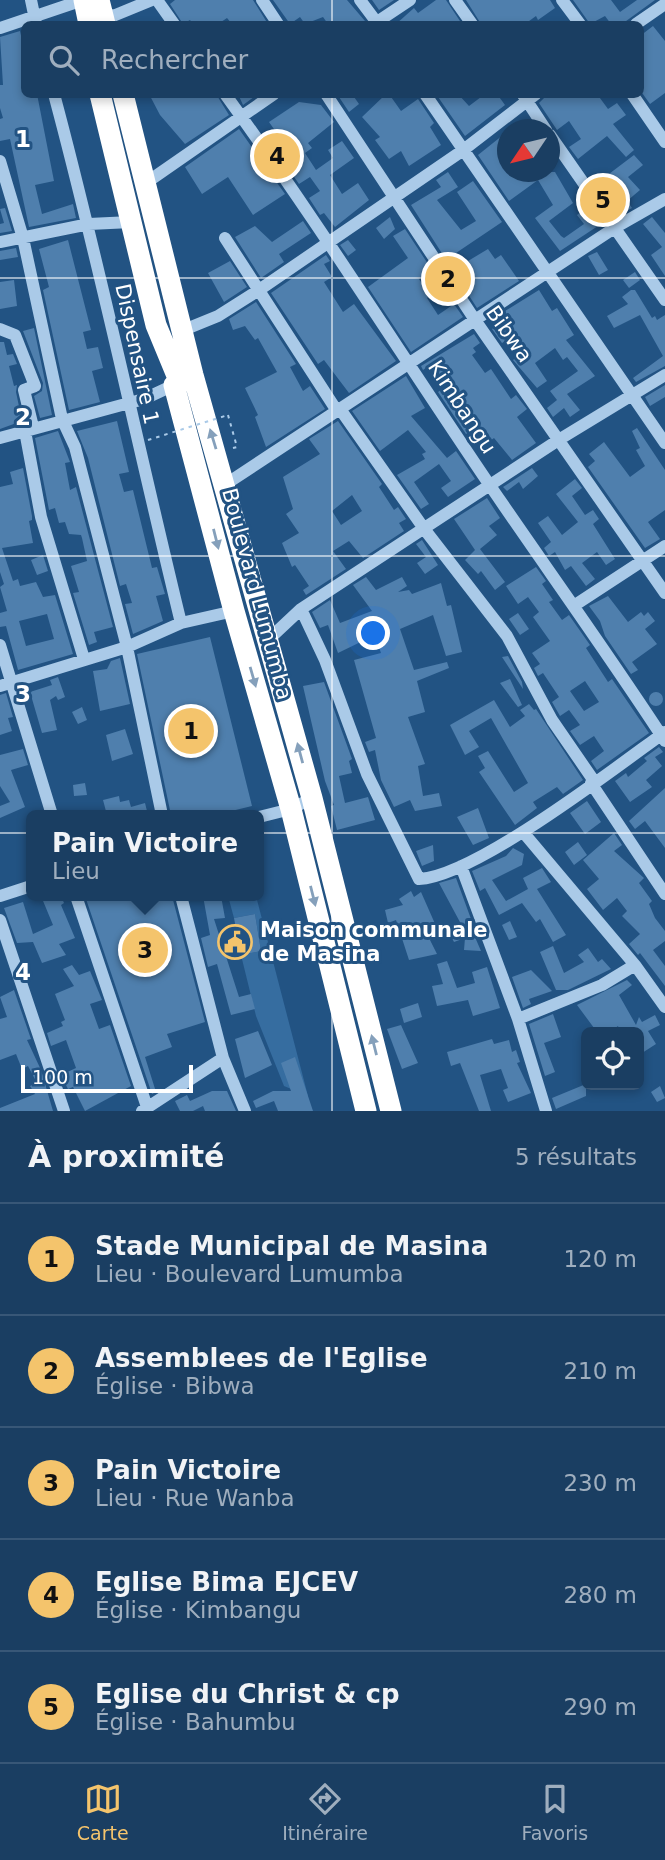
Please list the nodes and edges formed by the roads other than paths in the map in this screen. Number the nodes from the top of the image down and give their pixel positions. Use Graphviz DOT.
graph roads {
  1 [pos="31,0"];
  2 [pos="154,0"];
  3 [pos="262,0"];
  4 [pos="360,0"];
  5 [pos="410,0"];
  6 [pos="455,0"];
  7 [pos="562,0"];
  8 [pos="79,1"];
  9 [pos="665,5"];
  10 [pos="108,13"];
  11 [pos="35,21"];
  12 [pos="82,21"];
  13 [pos="88,21"];
  14 [pos="172,21"];
  15 [pos="276,21"];
  16 [pos="374,21"];
  17 [pos="380,21"];
  18 [pos="470,21"];
  19 [pos="578,21"];
  20 [pos="641,21"];
  21 [pos="21,23"];
  22 [pos="0,27"];
  23 [pos="55,98"];
  24 [pos="101,98"];
  25 [pos="107,98"];
  26 [pos="124,98"];
  27 [pos="133,98"];
  28 [pos="228,98"];
  29 [pos="268,98"];
  30 [pos="329,98"];
  31 [pos="428,98"];
  32 [pos="528,98"];
  33 [pos="530,98"];
  34 [pos="635,98"];
  35 [pos="242,117"];
  36 [pos="540,119"];
  37 [pos="665,142"];
  38 [pos="560,149"];
  39 [pos="462,151"];
  40 [pos="0,161"];
  41 [pos="153,178"];
  42 [pos="395,196"];
  43 [pos="665,199"];
  44 [pos="131,222"];
  45 [pos="89,225"];
  46 [pos="616,227"];
  47 [pos="23,238"];
  48 [pos="225,238"];
  49 [pos="329,241"];
  50 [pos="0,242"];
  51 [pos="546,274"];
  52 [pos="259,290"];
  53 [pos="665,300"];
  54 [pos="475,320"];
  55 [pos="0,329"];
  56 [pos="179,329"];
  57 [pos="410,362"];
  58 [pos="665,375"];
  59 [pos="182,381"];
  60 [pos="633,395"];
  61 [pos="127,401"];
  62 [pos="339,410"];
  63 [pos="62,419"];
  64 [pos="25,431"];
  65 [pos="0,438"];
  66 [pos="560,439"];
  67 [pos="665,443"];
  68 [pos="226,484"];
  69 [pos="490,486"];
  70 [pos="425,530"];
  71 [pos="665,546"];
  72 [pos="643,560"];
  73 [pos="665,593"];
  74 [pos="575,605"];
  75 [pos="301,609"];
  76 [pos="234,611"];
  77 [pos="181,622"];
  78 [pos="269,639"];
  79 [pos="0,645"];
  80 [pos="127,647"];
  81 [pos="84,659"];
  82 [pos="6,684"];
  83 [pos="664,736"];
  84 [pos="593,782"];
  85 [pos="312,798"];
  86 [pos="291,809"];
  87 [pos="50,810"];
  88 [pos="161,810"];
  89 [pos="264,816"];
  90 [pos="523,832"];
  91 [pos="461,866"];
  92 [pos="26,888"];
  93 [pos="665,894"];
  94 [pos="0,896"];
  95 [pos="78,901"];
  96 [pos="182,901"];
  97 [pos="0,920"];
  98 [pos="635,965"];
  99 [pos="665,1007"];
  100 [pos="519,1019"];
  101 [pos="223,1058"];
  102 [pos="145,1109"];
  103 [pos="64,1111"];
  104 [pos="245,1111"];
  105 [pos="366,1111"];
  106 [pos="391,1111"];
  107 [pos="546,1111"];
  1 -- 11 [label="street"];
  2 -- 10 [label="street"];
  2 -- 14 [label="street"];
  3 -- 15 [label="street"];
  4 -- 16 [label="street"];
  5 -- 17 [label="street"];
  6 -- 18 [label="street"];
  7 -- 19 [label="street"];
  8 -- 10 [label="street"];
  8 -- 11 [label="street"];
  8 -- 12 [label="highway"];
  8 -- 13 [label="highway, bridge"];
  9 -- 20 [label="street"];
  21 -- 22 [label="street"];
  23 -- 45 [label="street, Dispensaire 1"];
  24 -- 44 [label="highway"];
  25 -- 56 [label="highway"];
  26 -- 56 [label="highway"];
  27 -- 41 [label="highway"];
  28 -- 35 [label="street, Kimbangu"];
  29 -- 35 [label="street"];
  30 -- 42 [label="street, Bibwa"];
  31 -- 39 [label="street"];
  32 -- 39 [label="street"];
  33 -- 36 [label="street"];
  34 -- 37 [label="street"];
  35 -- 41 [label="street"];
  35 -- 49 [label="street, Kimbangu"];
  38 -- 46 [label="street"];
  39 -- 42 [label="street"];
  39 -- 51 [label="street"];
  40 -- 47 [label="street"];
  41 -- 56 [label="highway"];
  42 -- 49 [label="street"];
  42 -- 54 [label="street, Bibwa"];
  43 -- 46 [label="street"];
  44 -- 45 [label="street"];
  44 -- 59 [label="highway"];
  45 -- 47 [label="street"];
  45 -- 61 [label="street, Dispensaire 1"];
  46 -- 51 [label="street"];
  46 -- 53 [label="street"];
  47 -- 50 [label="street"];
  47 -- 63 [label="street"];
  48 -- 52 [label="street"];
  49 -- 52 [label="street"];
  49 -- 57 [label="street, Kimbangu"];
  51 -- 54 [label="street"];
  51 -- 60 [label="street"];
  52 -- 56 [label="street"];
  52 -- 62 [label="street"];
  54 -- 57 [label="street"];
  54 -- 66 [label="street, Bibwa"];
  55 -- 64 [label="street"];
  56 -- 59 [label="highway"];
  57 -- 62 [label="street"];
  57 -- 69 [label="street, Kimbangu"];
  58 -- 60 [label="street"];
  59 -- 61 [label="street"];
  68 -- 59 [label="highway, Boulevard Lumumba, one-way"];
  59 -- 76 [label="highway, Boulevard Lumumba, one-way"];
  60 -- 66 [label="street"];
  60 -- 67 [label="street"];
  61 -- 63 [label="street"];
  61 -- 77 [label="street, Dispensaire 1"];
  62 -- 68 [label="street"];
  62 -- 70 [label="street"];
  63 -- 64 [label="street"];
  63 -- 80 [label="street"];
  64 -- 65 [label="street"];
  64 -- 81 [label="street"];
  66 -- 69 [label="street"];
  66 -- 72 [label="street, Bibwa"];
  68 -- 78 [label="highway, Boulevard Lumumba"];
  69 -- 70 [label="street"];
  69 -- 74 [label="street, Kimbangu"];
  70 -- 75 [label="street"];
  70 -- 84 [label="street"];
  71 -- 72 [label="street"];
  72 -- 73 [label="street, Bibwa"];
  72 -- 74 [label="street"];
  74 -- 83 [label="street, Kimbangu"];
  75 -- 78 [label="street"];
  75 -- 91 [label="street"];
  76 -- 77 [label="street"];
  76 -- 86 [label="highway, Boulevard Lumumba, one-way"];
  77 -- 80 [label="street"];
  85 -- 78 [label="highway, Boulevard Lumumba, one-way"];
  79 -- 82 [label="street"];
  80 -- 81 [label="street"];
  80 -- 88 [label="street"];
  81 -- 82 [label="street"];
  82 -- 87 [label="street"];
  83 -- 84 [label="street"];
  84 -- 90 [label="street"];
  84 -- 93 [label="street"];
  85 -- 86 [label="street"];
  106 -- 85 [label="highway, Boulevard Lumumba, one-way"];
  86 -- 89 [label="street"];
  86 -- 105 [label="highway, Boulevard Lumumba, one-way"];
  90 -- 91 [label="street"];
  90 -- 98 [label="street"];
  91 -- 100 [label="street"];
  92 -- 94 [label="street"];
  95 -- 102 [label="street"];
  96 -- 101 [label="street"];
  97 -- 103 [label="street"];
  98 -- 99 [label="street"];
  98 -- 100 [label="street"];
  100 -- 107 [label="street"];
  101 -- 102 [label="street"];
  101 -- 104 [label="street"];
}
